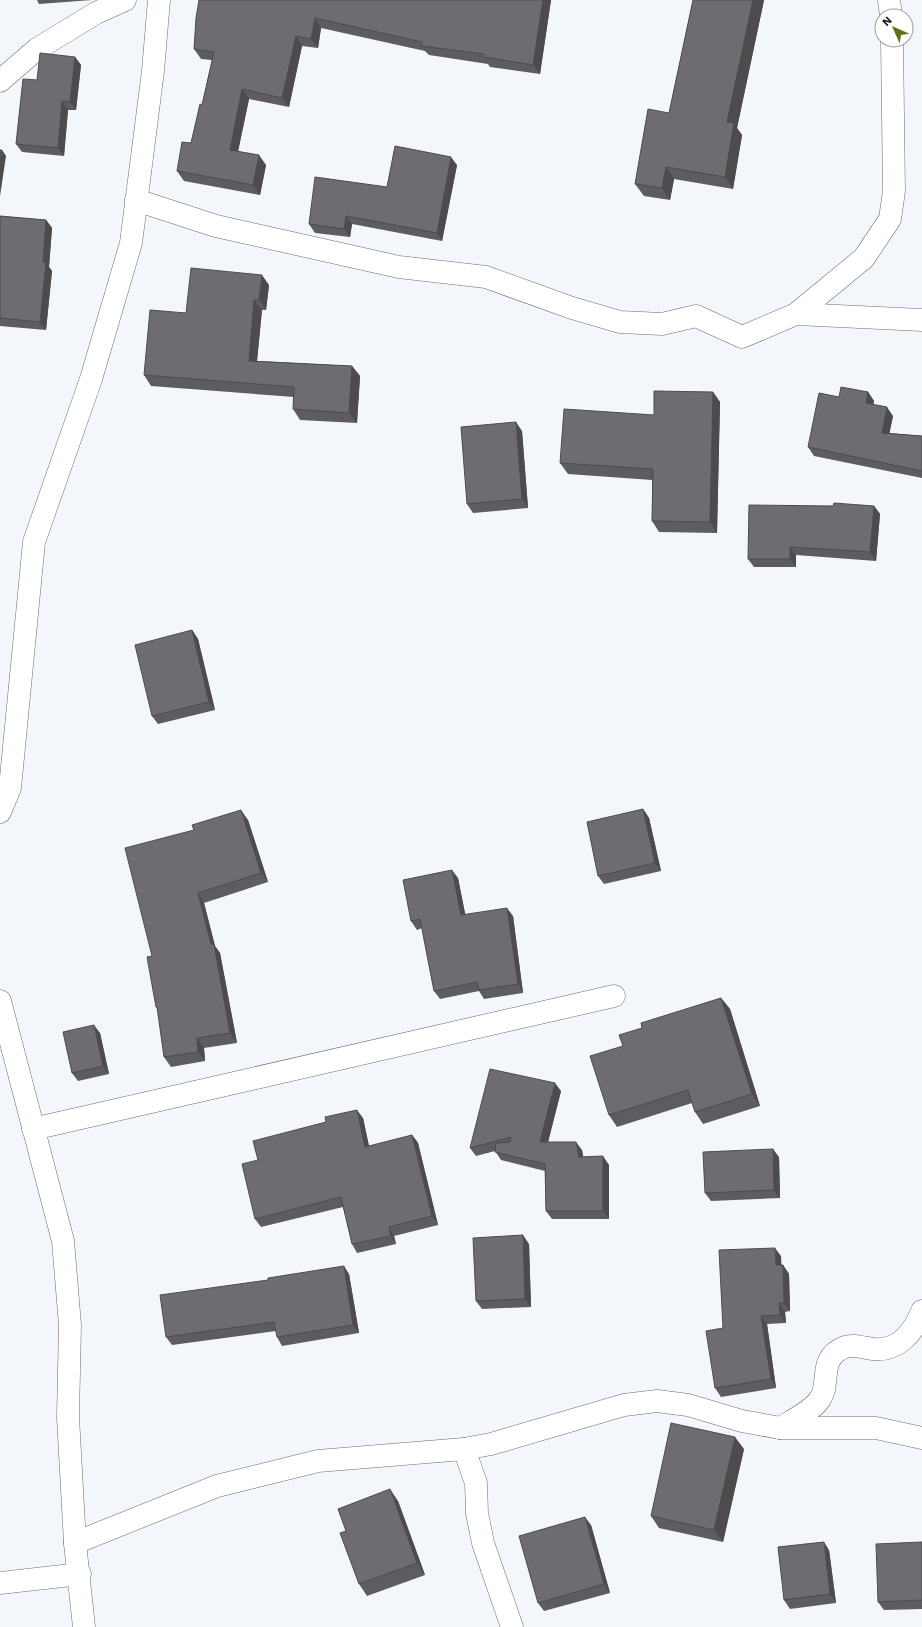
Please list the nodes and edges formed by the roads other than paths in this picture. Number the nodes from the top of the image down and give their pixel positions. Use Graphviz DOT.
graph roads {
  1 [pos="125,0"];
  2 [pos="159,0"];
  3 [pos="892,48"];
  4 [pos="0,81"];
  5 [pos="136,200"];
  6 [pos="796,314"];
  7 [pos="922,320"];
  8 [pos="5,789"];
  9 [pos="0,812"];
  10 [pos="614,996"];
  11 [pos="0,1001"];
  12 [pos="33,1129"];
  13 [pos="922,1311"];
  14 [pos="780,1428"];
  15 [pos="922,1438"];
  16 [pos="464,1449"];
  17 [pos="75,1543"];
  18 [pos="80,1574"];
  19 [pos="0,1583"];
  20 [pos="84,1627"];
  21 [pos="512,1627"];
  1 -- 4 [label="street"];
  2 -- 5 [label="street"];
  3 -- 6 [label="street"];
  5 -- 6 [label="street"];
  5 -- 8 [label="street"];
  6 -- 7 [label="street"];
  8 -- 9 [label="street"];
  10 -- 12 [label="street"];
  11 -- 12 [label="street"];
  12 -- 17 [label="street"];
  13 -- 14 [label="street"];
  14 -- 15 [label="street"];
  14 -- 16 [label="street"];
  16 -- 17 [label="street"];
  16 -- 21 [label="street"];
  17 -- 18 [label="street"];
  18 -- 19 [label="street"];
  18 -- 20 [label="street"];
}
